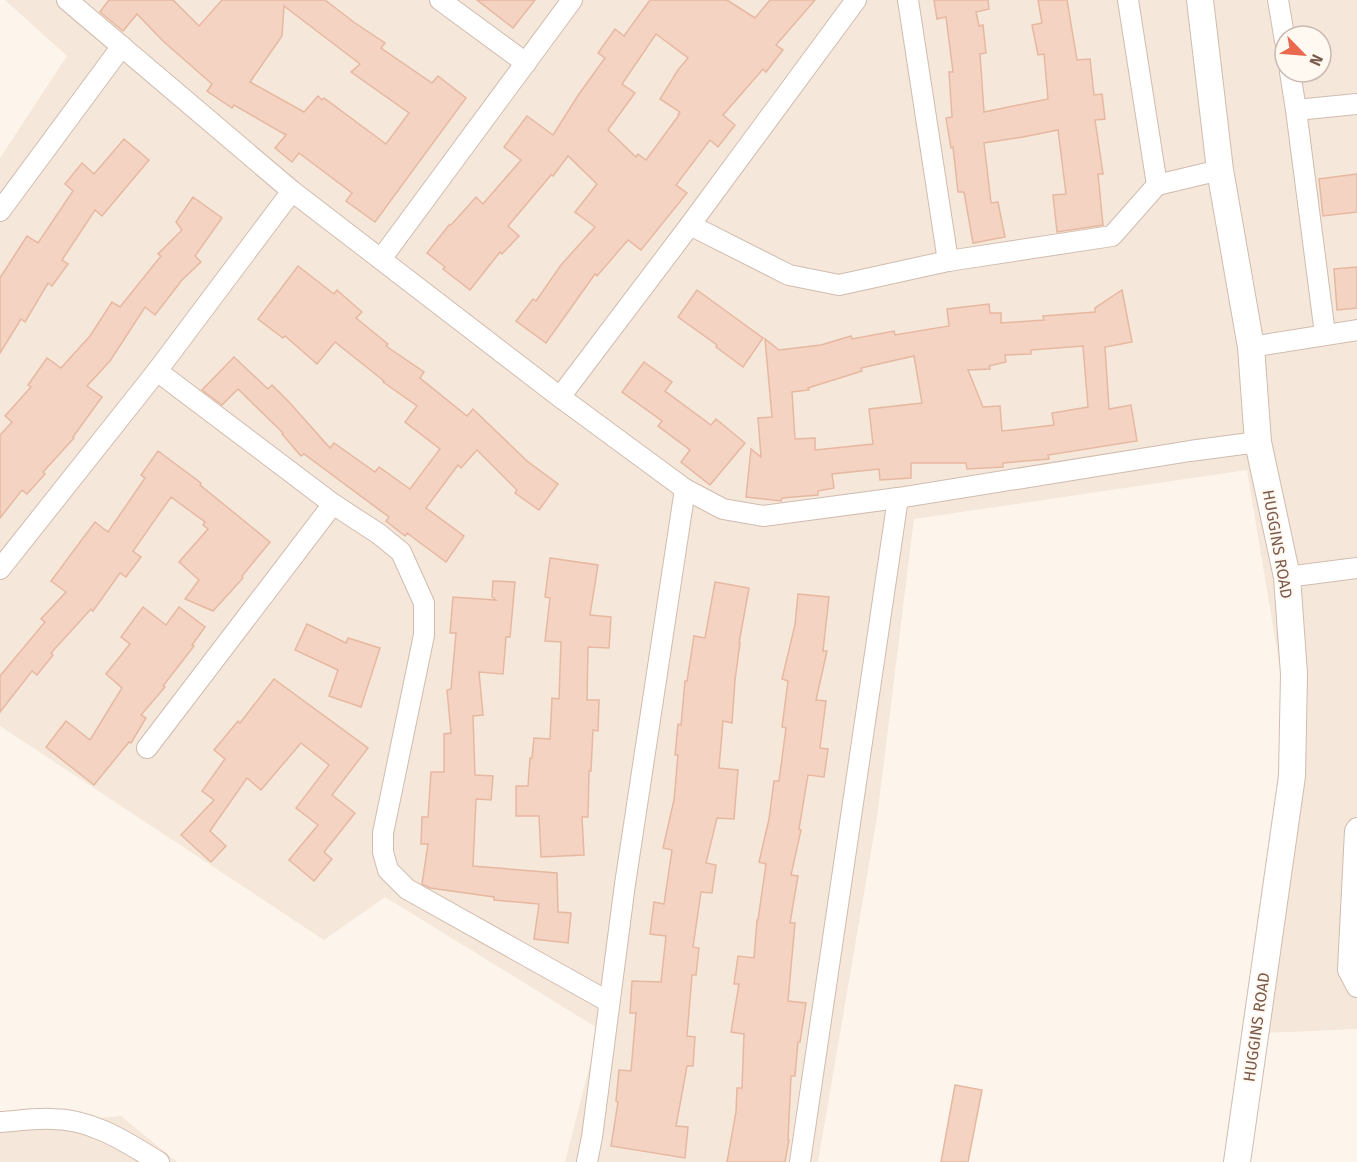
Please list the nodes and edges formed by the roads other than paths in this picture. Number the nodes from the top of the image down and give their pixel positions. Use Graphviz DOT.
graph roads {
  1 [pos="67,0"];
  2 [pos="440,0"];
  3 [pos="572,0"];
  4 [pos="856,0"];
  5 [pos="908,0"];
  6 [pos="1128,0"];
  7 [pos="1200,0"];
  8 [pos="1278,0"];
  9 [pos="1282,24"];
  10 [pos="122,46"];
  11 [pos="526,63"];
  12 [pos="1292,84"];
  13 [pos="1357,104"];
  14 [pos="1296,110"];
  15 [pos="1220,170"];
  16 [pos="1157,185"];
  17 [pos="292,191"];
  18 [pos="0,211"];
  19 [pos="690,225"];
  20 [pos="381,259"];
  21 [pos="948,261"];
  22 [pos="1357,330"];
  23 [pos="1325,334"];
  24 [pos="1251,347"];
  25 [pos="157,371"];
  26 [pos="560,397"];
  27 [pos="1258,442"];
  28 [pos="686,489"];
  29 [pos="898,498"];
  30 [pos="333,504"];
  31 [pos="1357,568"];
  32 [pos="0,569"];
  33 [pos="1287,577"];
  34 [pos="147,748"];
  35 [pos="1357,828"];
  36 [pos="1357,987"];
  37 [pos="609,1002"];
  38 [pos="0,1122"];
  39 [pos="159,1162"];
  40 [pos="587,1162"];
  41 [pos="800,1162"];
  42 [pos="1237,1162"];
  1 -- 10 [label="street"];
  2 -- 11 [label="street"];
  3 -- 11 [label="street"];
  4 -- 19 [label="street"];
  5 -- 21 [label="street"];
  6 -- 16 [label="street"];
  7 -- 15 [label="street, HUGGINS ROAD"];
  8 -- 9 [label="street"];
  10 -- 17 [label="street"];
  10 -- 18 [label="street"];
  11 -- 20 [label="street"];
  12 -- 14 [label="street"];
  13 -- 14 [label="street"];
  14 -- 23 [label="street"];
  15 -- 16 [label="street"];
  15 -- 24 [label="street, HUGGINS ROAD"];
  16 -- 21 [label="street"];
  17 -- 20 [label="street"];
  17 -- 25 [label="street"];
  19 -- 21 [label="street"];
  19 -- 26 [label="street"];
  20 -- 26 [label="street"];
  22 -- 23 [label="street"];
  23 -- 24 [label="street"];
  24 -- 27 [label="street, HUGGINS ROAD"];
  25 -- 30 [label="street"];
  25 -- 32 [label="street"];
  26 -- 28 [label="street"];
  27 -- 29 [label="street"];
  27 -- 33 [label="street, HUGGINS ROAD"];
  28 -- 29 [label="street"];
  28 -- 37 [label="street"];
  29 -- 41 [label="street"];
  30 -- 34 [label="street"];
  30 -- 37 [label="street"];
  31 -- 33 [label="street"];
  33 -- 42 [label="street, HUGGINS ROAD"];
  35 -- 36 [label="street"];
  37 -- 40 [label="street"];
  38 -- 39 [label="street"];
}
